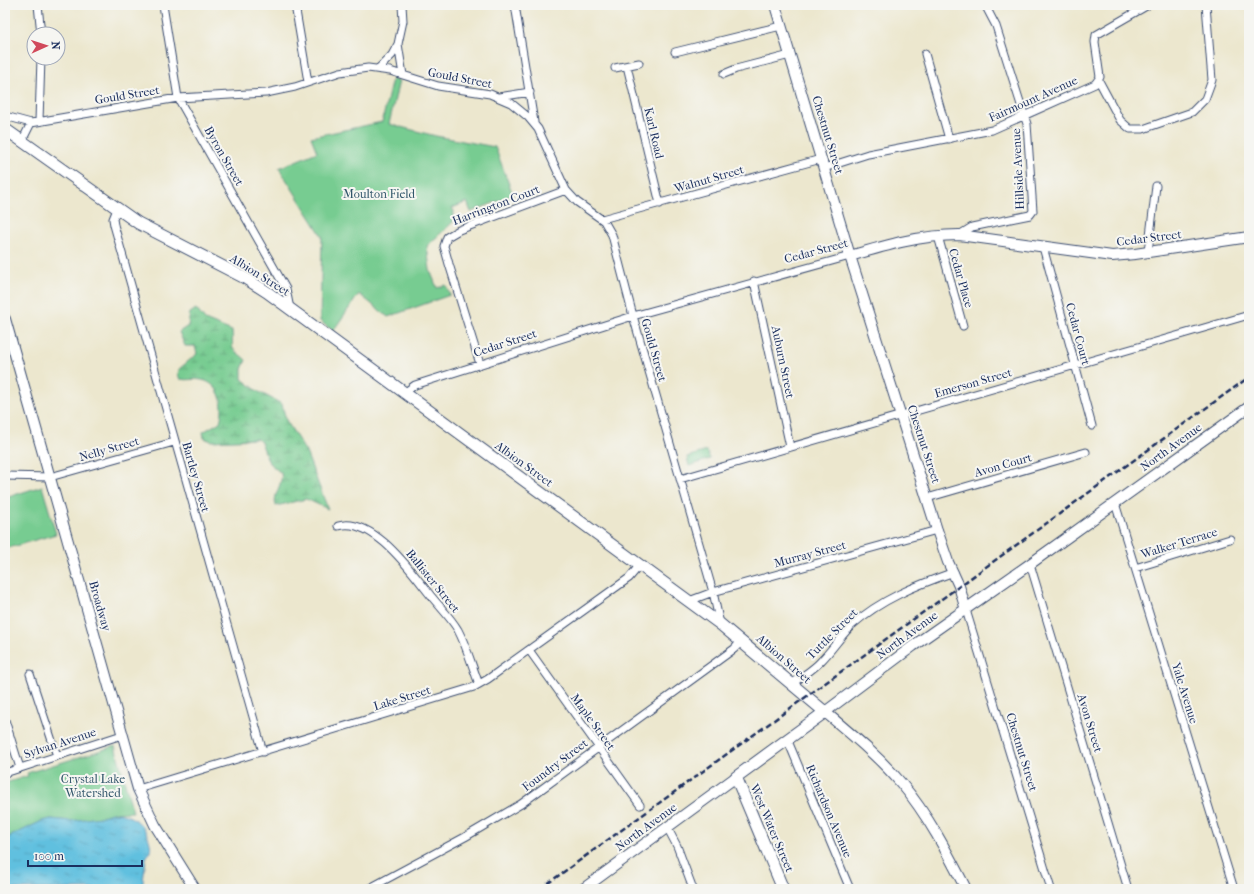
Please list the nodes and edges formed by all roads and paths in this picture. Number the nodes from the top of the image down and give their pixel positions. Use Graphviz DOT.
graph roads {
  1 [pos="38,5"];
  2 [pos="164,5"];
  3 [pos="295,5"];
  4 [pos="402,5"];
  5 [pos="515,5"];
  6 [pos="775,5"];
  7 [pos="985,5"];
  8 [pos="1148,5"];
  9 [pos="1206,5"];
  10 [pos="40,26"];
  11 [pos="781,26"];
  12 [pos="398,44"];
  13 [pos="675,52"];
  14 [pos="925,54"];
  15 [pos="790,55"];
  16 [pos="638,63"];
  17 [pos="41,66"];
  18 [pos="627,66"];
  19 [pos="615,68"];
  20 [pos="378,69"];
  21 [pos="724,74"];
  22 [pos="403,75"];
  23 [pos="1099,81"];
  24 [pos="308,82"];
  25 [pos="530,92"];
  26 [pos="498,97"];
  27 [pos="178,98"];
  28 [pos="5,116"];
  29 [pos="1024,116"];
  30 [pos="39,121"];
  31 [pos="534,122"];
  32 [pos="31,123"];
  33 [pos="5,129"];
  34 [pos="949,139"];
  35 [pos="22,141"];
  36 [pos="823,164"];
  37 [pos="1156,186"];
  38 [pos="566,190"];
  39 [pos="660,204"];
  40 [pos="117,209"];
  41 [pos="602,219"];
  42 [pos="938,236"];
  43 [pos="959,236"];
  44 [pos="1249,237"];
  45 [pos="1042,247"];
  46 [pos="1148,252"];
  47 [pos="850,256"];
  48 [pos="754,281"];
  49 [pos="290,309"];
  50 [pos="1249,315"];
  51 [pos="633,316"];
  52 [pos="5,319"];
  53 [pos="963,326"];
  54 [pos="480,364"];
  55 [pos="1075,365"];
  56 [pos="404,393"];
  57 [pos="1249,407"];
  58 [pos="901,415"];
  59 [pos="1092,426"];
  60 [pos="174,442"];
  61 [pos="790,447"];
  62 [pos="1086,452"];
  63 [pos="5,476"];
  64 [pos="50,477"];
  65 [pos="680,479"];
  66 [pos="927,498"];
  67 [pos="1115,503"];
  68 [pos="338,526"];
  69 [pos="937,530"];
  70 [pos="1230,539"];
  71 [pos="1030,564"];
  72 [pos="640,565"];
  73 [pos="1135,568"];
  74 [pos="954,572"];
  75 [pos="713,592"];
  76 [pos="689,601"];
  77 [pos="966,610"];
  78 [pos="720,624"];
  79 [pos="742,641"];
  80 [pos="529,650"];
  81 [pos="30,674"];
  82 [pos="479,684"];
  83 [pos="792,684"];
  84 [pos="825,712"];
  85 [pos="5,720"];
  86 [pos="122,735"];
  87 [pos="788,741"];
  88 [pos="598,747"];
  89 [pos="263,752"];
  90 [pos="57,756"];
  91 [pos="20,768"];
  92 [pos="5,773"];
  93 [pos="736,777"];
  94 [pos="138,788"];
  95 [pos="640,805"];
  96 [pos="666,827"];
  97 [pos="195,889"];
  98 [pos="368,889"];
  99 [pos="583,889"];
  100 [pos="694,889"];
  101 [pos="783,889"];
  102 [pos="850,889"];
  103 [pos="966,889"];
  104 [pos="1051,889"];
  105 [pos="1128,889"];
  106 [pos="1234,889"];
  1 -- 10 [label="street"];
  2 -- 27 [label="street, Byron Street"];
  3 -- 24 [label="street"];
  4 -- 12 [label="street"];
  5 -- 25 [label="street"];
  6 -- 11 [label="street, Chestnut Street"];
  7 -- 29 [label="street, Hillside Avenue"];
  8 -- 23 [label="street"];
  9 -- 23 [label="street"];
  11 -- 13 [label="street"];
  11 -- 15 [label="street, Chestnut Street"];
  12 -- 20 [label="street"];
  12 -- 22 [label="street"];
  14 -- 34 [label="street"];
  15 -- 21 [label="street"];
  15 -- 36 [label="street, Chestnut Street"];
  16 -- 18 [label="street"];
  17 -- 30 [label="street"];
  18 -- 19 [label="street"];
  18 -- 39 [label="street, Karl Road"];
  20 -- 22 [label="street, Gould Street"];
  20 -- 24 [label="street, Gould Street"];
  22 -- 26 [label="street, Gould Street"];
  23 -- 29 [label="street, Fairmount Avenue"];
  24 -- 27 [label="street, Gould Street"];
  25 -- 26 [label="street"];
  25 -- 31 [label="street"];
  26 -- 31 [label="street, Gould Street"];
  27 -- 30 [label="street, Gould Street"];
  27 -- 49 [label="street, Byron Street"];
  28 -- 32 [label="street, Gould Street"];
  29 -- 34 [label="street, Fairmount Avenue"];
  29 -- 43 [label="street, Hillside Avenue"];
  30 -- 32 [label="street, Gould Street"];
  31 -- 38 [label="street, Gould Street"];
  32 -- 35 [label="street"];
  33 -- 35 [label="main road, Albion Street"];
  34 -- 36 [label="street, Fairmount Avenue"];
  35 -- 40 [label="main road, Albion Street"];
  36 -- 39 [label="street, Walnut Street"];
  36 -- 47 [label="street, Chestnut Street"];
  37 -- 46 [label="street"];
  38 -- 41 [label="street, Gould Street"];
  38 -- 54 [label="street, Harrington Court"];
  39 -- 41 [label="street, Walnut Street"];
  40 -- 49 [label="main road, Albion Street"];
  40 -- 60 [label="street, Bartley Street"];
  41 -- 51 [label="street, Gould Street"];
  42 -- 43 [label="street, Cedar Street"];
  42 -- 47 [label="street, Cedar Street"];
  42 -- 53 [label="street, Cedar Place"];
  43 -- 45 [label="street, Cedar Street"];
  44 -- 46 [label="street, Cedar Street"];
  45 -- 46 [label="street, Cedar Street"];
  45 -- 55 [label="street, Cedar Court"];
  47 -- 48 [label="street, Cedar Street"];
  47 -- 58 [label="street, Chestnut Street"];
  48 -- 51 [label="street, Cedar Street"];
  48 -- 61 [label="street, Auburn Street"];
  49 -- 56 [label="main road, Albion Street"];
  50 -- 55 [label="street, Emerson Street"];
  51 -- 54 [label="street, Cedar Street"];
  51 -- 65 [label="street, Gould Street"];
  52 -- 64 [label="street, Broadway"];
  54 -- 56 [label="street, Cedar Street"];
  55 -- 58 [label="street, Emerson Street"];
  55 -- 59 [label="street, Cedar Court"];
  56 -- 72 [label="main road, Albion Street"];
  57 -- 67 [label="street, North Avenue"];
  58 -- 61 [label="street, Emerson Street"];
  58 -- 66 [label="street, Chestnut Street"];
  60 -- 64 [label="street, Nelly Street"];
  60 -- 89 [label="street, Bartley Street"];
  61 -- 65 [label="street, Emerson Street"];
  62 -- 66 [label="street, Avon Court"];
  63 -- 64 [label="street, Nelly Street"];
  64 -- 86 [label="street, Broadway"];
  65 -- 75 [label="street, Gould Street"];
  66 -- 69 [label="street, Chestnut Street"];
  67 -- 71 [label="street, North Avenue"];
  67 -- 73 [label="street, Yale Avenue"];
  68 -- 82 [label="street, Ballister Street"];
  69 -- 74 [label="street, Chestnut Street"];
  69 -- 75 [label="street, Murray Street"];
  70 -- 73 [label="street, Walker Terrace"];
  71 -- 77 [label="street, North Avenue"];
  71 -- 105 [label="street, Avon Street"];
  72 -- 76 [label="main road, Albion Street"];
  72 -- 80 [label="street, Lake Street"];
  73 -- 106 [label="street, Yale Avenue"];
  74 -- 77 [label="street, Chestnut Street"];
  74 -- 83 [label="street, Tuttle Street"];
  75 -- 76 [label="street, Murray Street"];
  75 -- 78 [label="street, Gould Street"];
  76 -- 78 [label="main road, Albion Street"];
  77 -- 84 [label="street, North Avenue"];
  77 -- 104 [label="street, Chestnut Street"];
  78 -- 79 [label="main road, Albion Street"];
  79 -- 83 [label="main road, Albion Street"];
  79 -- 88 [label="street, Foundry Street"];
  80 -- 82 [label="street, Lake Street"];
  80 -- 88 [label="street, Maple Street"];
  81 -- 90 [label="street"];
  82 -- 89 [label="street, Lake Street"];
  83 -- 84 [label="main road, Albion Street"];
  84 -- 87 [label="main road, North Avenue"];
  84 -- 103 [label="street, Albion Street"];
  85 -- 91 [label="street"];
  86 -- 90 [label="street, Sylvan Avenue"];
  86 -- 94 [label="street, Broadway"];
  87 -- 93 [label="main road, North Avenue"];
  87 -- 102 [label="street, Richardson Avenue"];
  88 -- 95 [label="street, Maple Street"];
  88 -- 98 [label="street, Foundry Street"];
  89 -- 94 [label="street, Lake Street"];
  90 -- 91 [label="street, Sylvan Avenue"];
  91 -- 92 [label="street, Sylvan Avenue"];
  93 -- 96 [label="street, North Avenue"];
  93 -- 101 [label="main road, West Water Street"];
  94 -- 97 [label="street, Broadway"];
  96 -- 99 [label="street, North Avenue"];
  96 -- 100 [label="street"];
}
